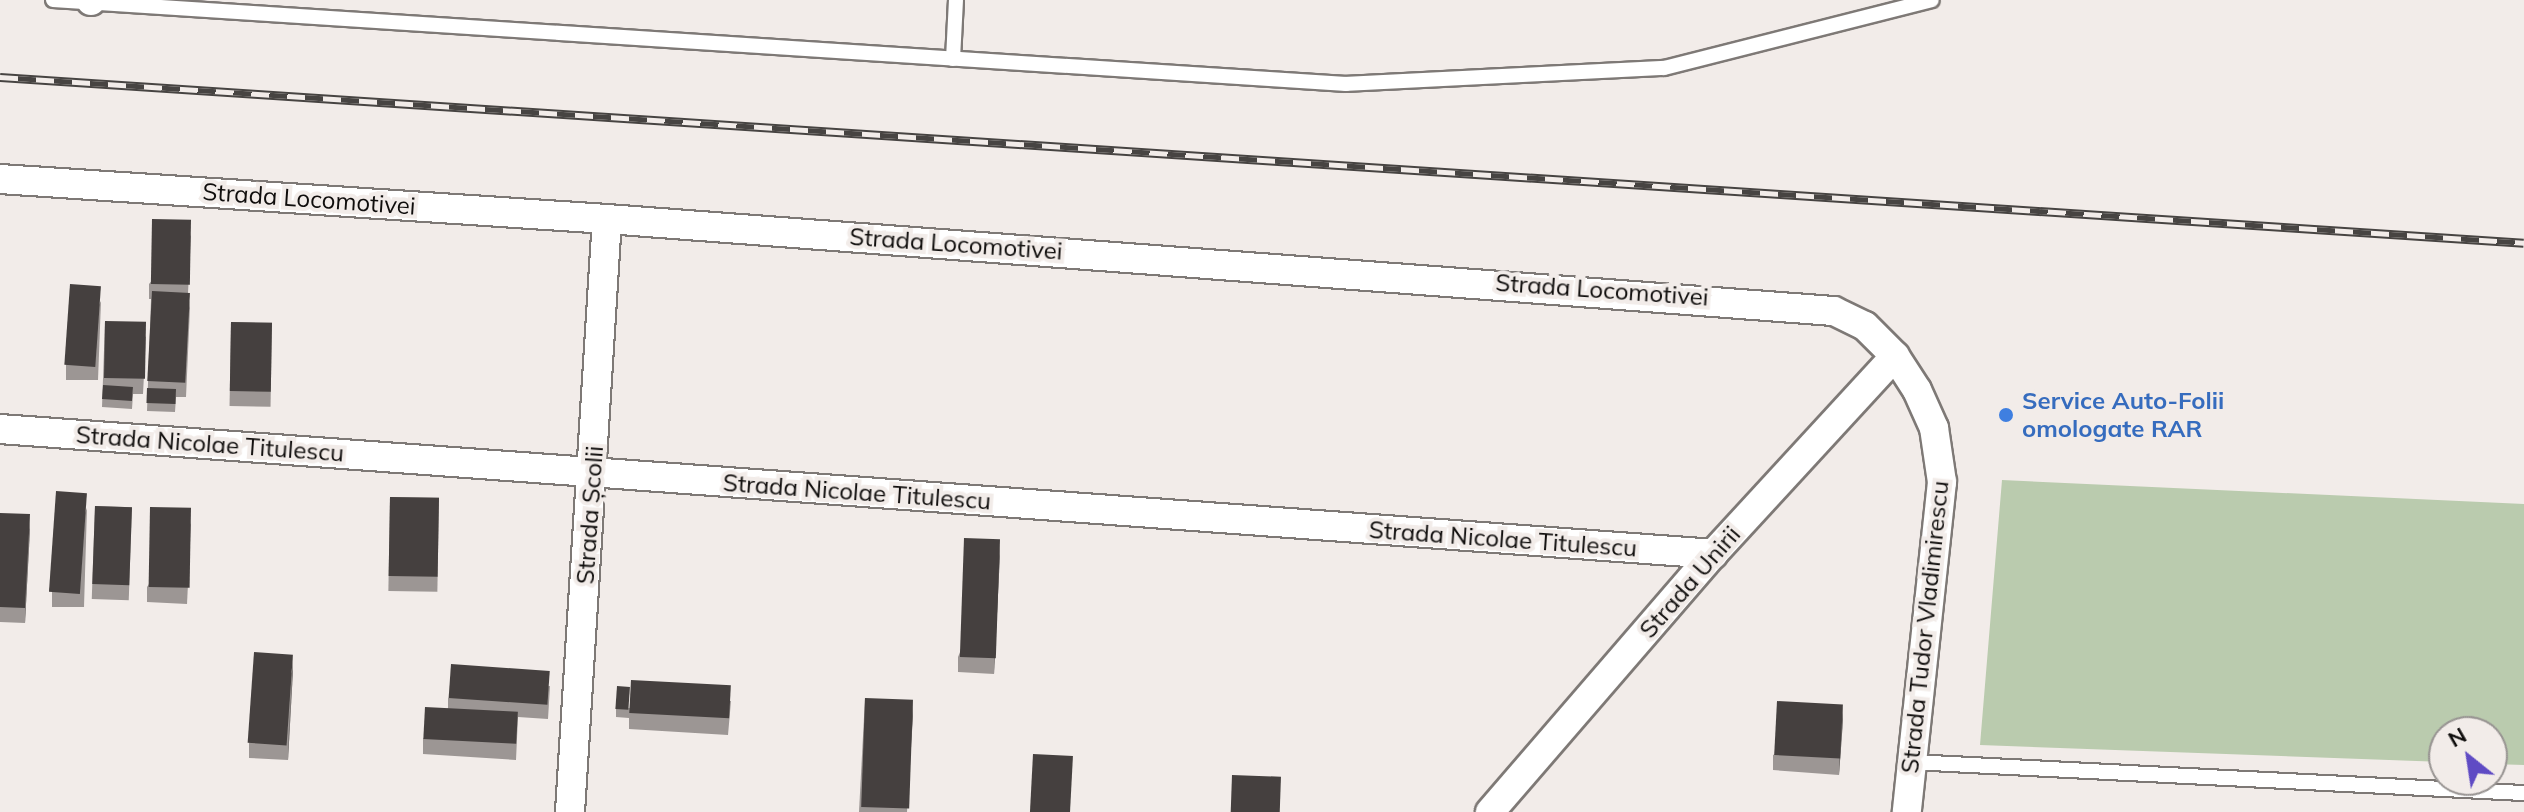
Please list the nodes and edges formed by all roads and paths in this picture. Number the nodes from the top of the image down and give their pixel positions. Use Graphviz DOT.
graph roads {
  1 [pos="53,0"];
  2 [pos="91,0"];
  3 [pos="956,0"];
  4 [pos="1932,0"];
  5 [pos="953,59"];
  6 [pos="0,179"];
  7 [pos="607,219"];
  8 [pos="1895,356"];
  9 [pos="0,429"];
  10 [pos="594,473"];
  11 [pos="1713,554"];
  12 [pos="1911,762"];
  13 [pos="2524,793"];
  14 [pos="570,812"];
  15 [pos="1490,812"];
  16 [pos="1907,812"];
  1 -- 2 [label="lane"];
  2 -- 5 [label="lane"];
  3 -- 5 [label="lane"];
  4 -- 5 [label="lane"];
  6 -- 7 [label="street, Strada Locomotivei"];
  7 -- 8 [label="street, Strada Locomotivei"];
  7 -- 10 [label="street, Strada Școlii"];
  8 -- 11 [label="street, Strada Unirii"];
  8 -- 12 [label="street, Strada Tudor Vladimirescu"];
  9 -- 10 [label="street, Strada Nicolae Titulescu"];
  10 -- 11 [label="street, Strada Nicolae Titulescu"];
  10 -- 14 [label="street, Strada Școlii"];
  11 -- 15 [label="street, Strada Unirii"];
  12 -- 13 [label="lane"];
  12 -- 16 [label="street, Strada Tudor Vladimirescu"];
}
